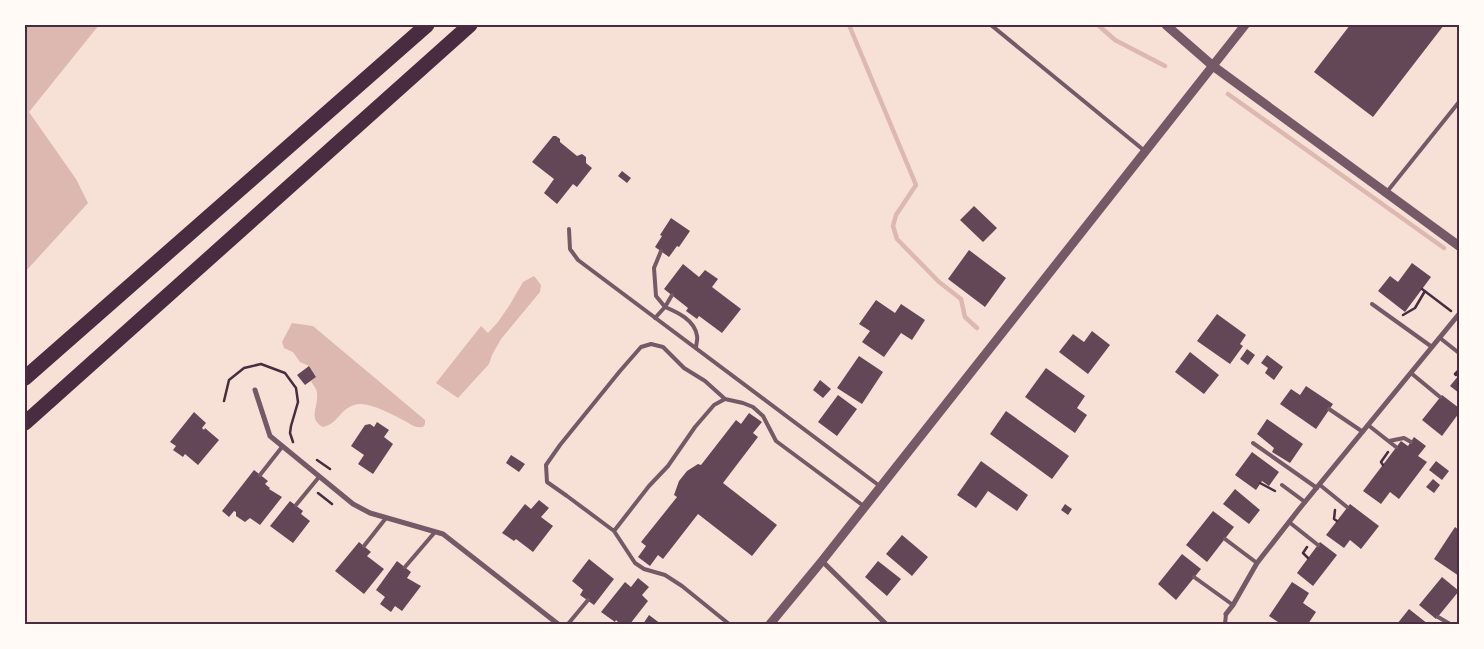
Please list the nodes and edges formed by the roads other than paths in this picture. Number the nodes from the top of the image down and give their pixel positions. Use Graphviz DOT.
graph roads {
  1 [pos="427,25"];
  2 [pos="470,25"];
  3 [pos="991,25"];
  4 [pos="1166,25"];
  5 [pos="1245,25"];
  6 [pos="1213,66"];
  7 [pos="1459,102"];
  8 [pos="1146,152"];
  9 [pos="1386,193"];
  10 [pos="569,229"];
  11 [pos="1459,246"];
  12 [pos="661,251"];
  13 [pos="672,295"];
  14 [pos="1372,304"];
  15 [pos="665,307"];
  16 [pos="1458,315"];
  17 [pos="655,318"];
  18 [pos="1440,338"];
  19 [pos="696,348"];
  20 [pos="1432,348"];
  21 [pos="1459,353"];
  22 [pos="1411,373"];
  23 [pos="25,378"];
  24 [pos="255,390"];
  25 [pos="1440,397"];
  26 [pos="726,399"];
  27 [pos="1329,409"];
  28 [pos="25,424"];
  29 [pos="1368,425"];
  30 [pos="1363,432"];
  31 [pos="1389,442"];
  32 [pos="1411,442"];
  33 [pos="1253,443"];
  34 [pos="1395,446"];
  35 [pos="282,447"];
  36 [pos="260,475"];
  37 [pos="319,477"];
  38 [pos="1282,486"];
  39 [pos="1318,486"];
  40 [pos="881,487"];
  41 [pos="1305,502"];
  42 [pos="296,506"];
  43 [pos="865,507"];
  44 [pos="1347,507"];
  45 [pos="386,518"];
  46 [pos="1290,522"];
  47 [pos="614,531"];
  48 [pos="435,532"];
  49 [pos="1225,539"];
  50 [pos="1318,544"];
  51 [pos="364,546"];
  52 [pos="822,561"];
  53 [pos="1257,564"];
  54 [pos="405,567"];
  55 [pos="1194,577"];
  56 [pos="588,600"];
  57 [pos="1232,605"];
  58 [pos="1226,614"];
  59 [pos="1438,617"];
  60 [pos="558,624"];
  61 [pos="568,624"];
  62 [pos="729,624"];
  63 [pos="770,624"];
  64 [pos="886,624"];
  65 [pos="1225,624"];
  66 [pos="1450,624"];
  1 -- 23 [label="highway"];
  2 -- 28 [label="highway"];
  3 -- 8 [label="lane"];
  4 -- 6 [label="street"];
  5 -- 6 [label="street"];
  6 -- 8 [label="street"];
  6 -- 9 [label="street"];
  7 -- 9 [label="lane"];
  8 -- 40 [label="street"];
  9 -- 11 [label="street"];
  10 -- 17 [label="lane"];
  12 -- 15 [label="lane"];
  13 -- 15 [label="lane"];
  14 -- 20 [label="lane"];
  15 -- 17 [label="lane"];
  15 -- 19 [label="lane"];
  16 -- 18 [label="street"];
  17 -- 19 [label="lane"];
  18 -- 20 [label="street"];
  18 -- 21 [label="lane"];
  19 -- 40 [label="lane"];
  20 -- 22 [label="street"];
  22 -- 25 [label="lane"];
  22 -- 29 [label="street"];
  24 -- 35 [label="street"];
  26 -- 43 [label="lane"];
  26 -- 47 [label="lane"];
  26 -- 47 [label="lane"];
  27 -- 30 [label="lane"];
  29 -- 30 [label="street"];
  29 -- 31 [label="lane"];
  30 -- 39 [label="street"];
  31 -- 32 [label="lane"];
  31 -- 34 [label="lane"];
  33 -- 39 [label="lane"];
  35 -- 36 [label="lane"];
  35 -- 37 [label="street"];
  37 -- 42 [label="lane"];
  37 -- 45 [label="street"];
  38 -- 41 [label="lane"];
  39 -- 41 [label="street"];
  39 -- 44 [label="lane"];
  40 -- 43 [label="street"];
  41 -- 46 [label="street"];
  43 -- 52 [label="street"];
  45 -- 48 [label="street"];
  45 -- 51 [label="lane"];
  46 -- 50 [label="lane"];
  46 -- 53 [label="street"];
  47 -- 62 [label="lane"];
  48 -- 54 [label="lane"];
  48 -- 60 [label="street"];
  49 -- 53 [label="lane"];
  52 -- 63 [label="street"];
  52 -- 64 [label="street"];
  53 -- 57 [label="street"];
  55 -- 57 [label="lane"];
  56 -- 61 [label="lane"];
  57 -- 58 [label="street"];
  58 -- 65 [label="lane"];
  59 -- 66 [label="lane"];
}
